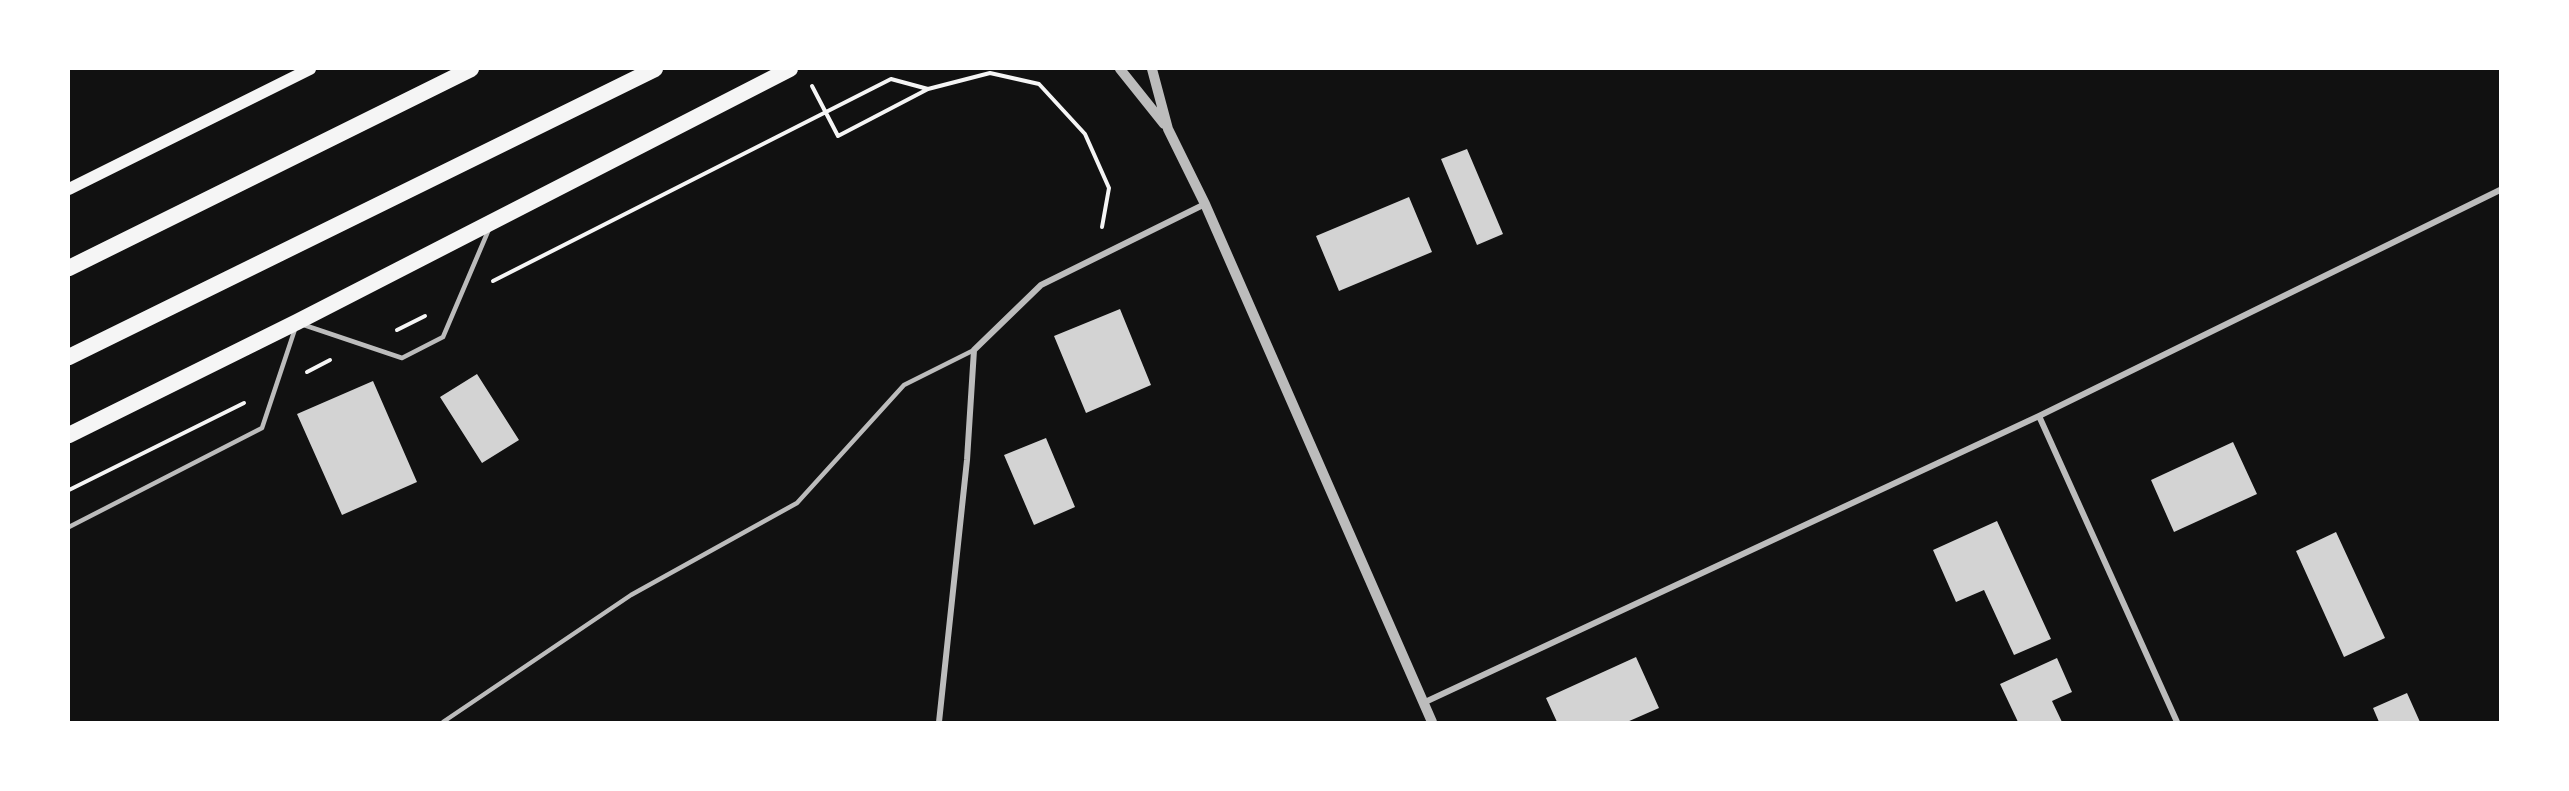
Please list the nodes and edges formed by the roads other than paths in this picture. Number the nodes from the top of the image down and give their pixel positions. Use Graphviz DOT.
graph roads {
  1 [pos="310,69"];
  2 [pos="471,69"];
  3 [pos="655,69"];
  4 [pos="790,69"];
  5 [pos="1120,69"];
  6 [pos="1152,69"];
  7 [pos="1168,129"];
  8 [pos="69,189"];
  9 [pos="2500,190"];
  10 [pos="1205,204"];
  11 [pos="492,223"];
  12 [pos="69,268"];
  13 [pos="297,322"];
  14 [pos="974,350"];
  15 [pos="69,357"];
  16 [pos="2039,416"];
  17 [pos="69,435"];
  18 [pos="69,527"];
  19 [pos="1423,703"];
  20 [pos="442,722"];
  21 [pos="939,722"];
  22 [pos="1432,722"];
  23 [pos="2177,722"];
  1 -- 8 [label="main road"];
  2 -- 12 [label="highway"];
  3 -- 15 [label="highway"];
  4 -- 11 [label="highway"];
  5 -- 7 [label="street"];
  6 -- 7 [label="street"];
  7 -- 10 [label="street"];
  9 -- 16 [label="street"];
  10 -- 14 [label="street"];
  10 -- 19 [label="street"];
  11 -- 13 [label="highway"];
  11 -- 13 [label="lane"];
  13 -- 17 [label="highway"];
  13 -- 18 [label="lane"];
  14 -- 20 [label="lane"];
  14 -- 21 [label="street"];
  16 -- 19 [label="street"];
  16 -- 23 [label="street"];
  19 -- 22 [label="street"];
}
